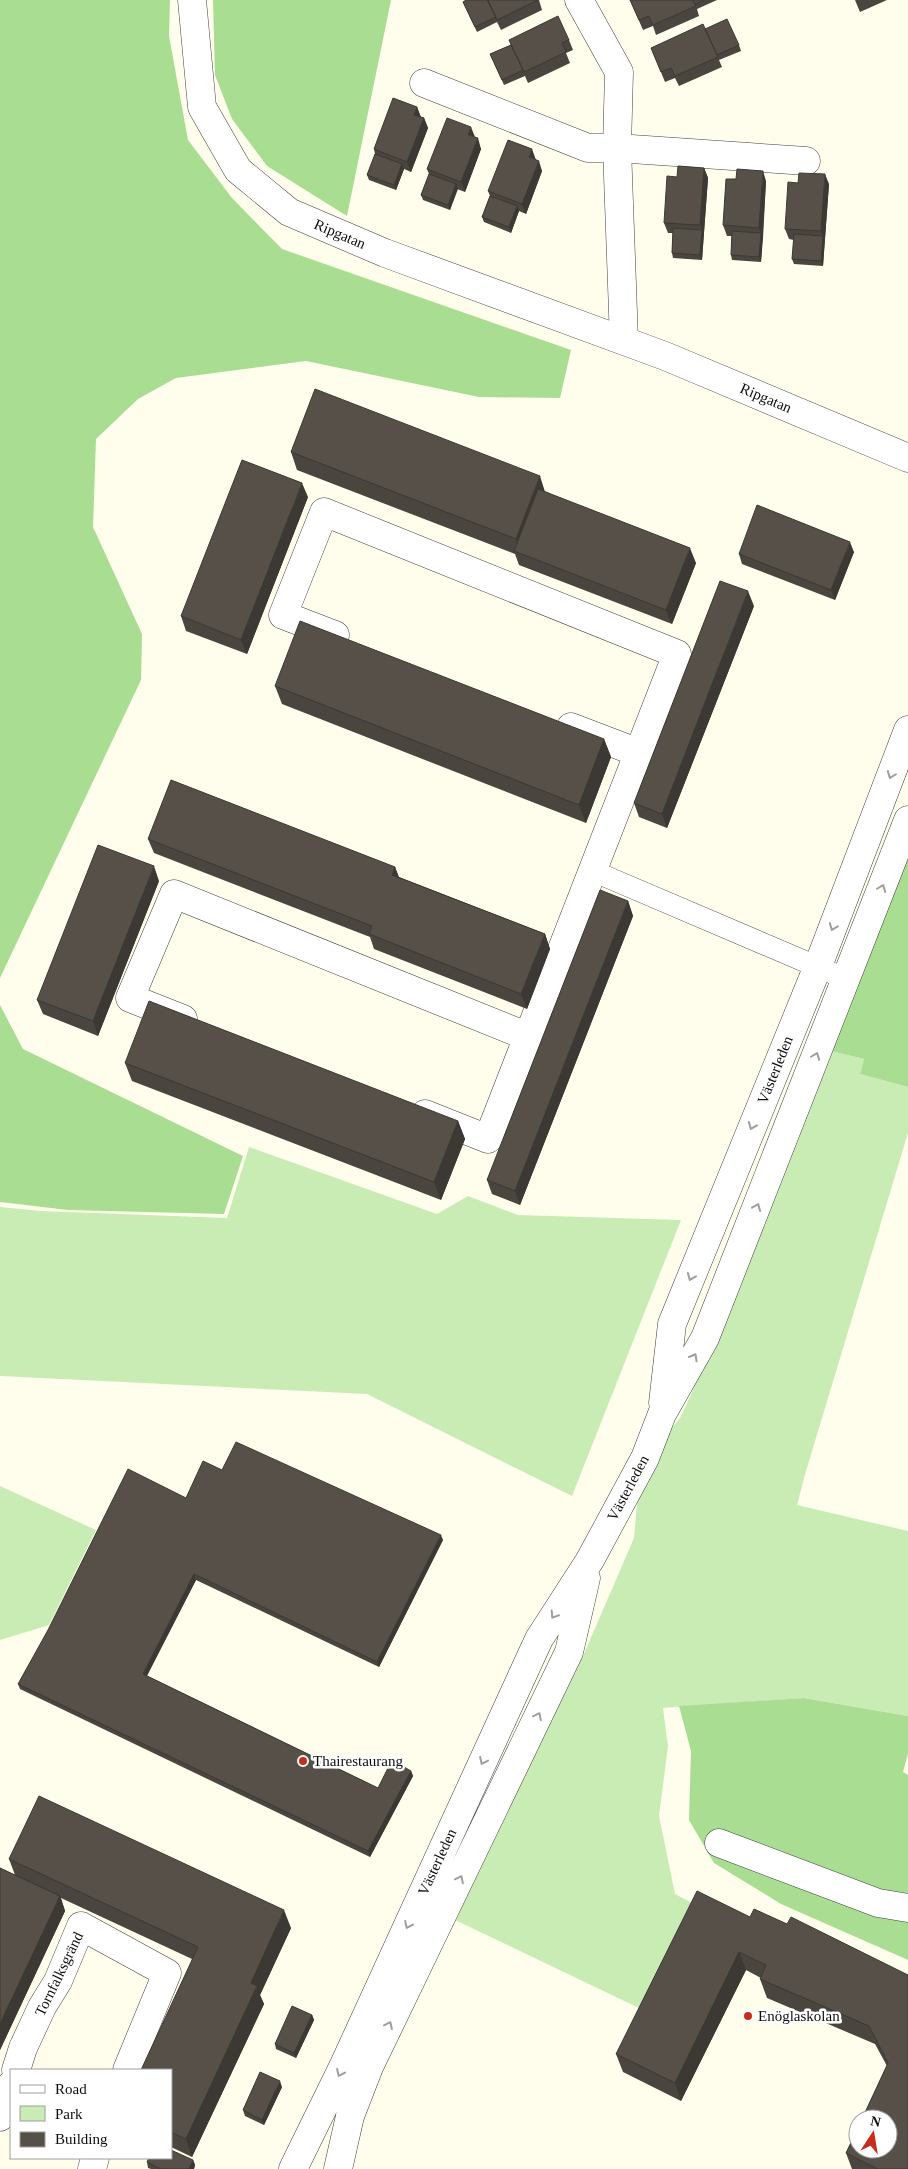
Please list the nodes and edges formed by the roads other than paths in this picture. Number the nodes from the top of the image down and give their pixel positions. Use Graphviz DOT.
graph roads {
  1 [pos="192,0"];
  2 [pos="579,0"];
  3 [pos="424,83"];
  4 [pos="617,148"];
  5 [pos="806,160"];
  6 [pos="624,340"];
  7 [pos="908,458"];
  8 [pos="356,644"];
  9 [pos="548,718"];
  10 [pos="908,730"];
  11 [pos="639,753"];
  12 [pos="908,820"];
  13 [pos="593,871"];
  14 [pos="818,966"];
  15 [pos="846,979"];
  16 [pos="203,1027"];
  17 [pos="529,1037"];
  18 [pos="405,1106"];
  19 [pos="662,1414"];
  20 [pos="590,1560"];
  21 [pos="719,1843"];
  22 [pos="908,1908"];
  23 [pos="16,2069"];
  24 [pos="127,2069"];
  25 [pos="10,2088"];
  26 [pos="0,2117"];
  27 [pos="294,2169"];
  28 [pos="338,2169"];
  1 -- 6 [label="street, Ripgatan"];
  2 -- 4 [label="street"];
  3 -- 4 [label="street"];
  4 -- 5 [label="street"];
  4 -- 6 [label="street"];
  6 -- 7 [label="street, Ripgatan"];
  8 -- 11 [label="street"];
  9 -- 11 [label="street"];
  10 -- 14 [label="street, Västerleden, one-way"];
  11 -- 13 [label="street"];
  15 -- 12 [label="street, Västerleden, one-way"];
  13 -- 14 [label="lane"];
  13 -- 17 [label="street"];
  14 -- 15 [label="lane"];
  14 -- 19 [label="street, Västerleden, one-way"];
  19 -- 15 [label="street, Västerleden, one-way"];
  16 -- 17 [label="street"];
  17 -- 18 [label="street"];
  19 -- 20 [label="street, Västerleden"];
  20 -- 27 [label="street, Västerleden, one-way"];
  28 -- 20 [label="street, Västerleden, one-way"];
  21 -- 22 [label="street"];
  23 -- 24 [label="street, Tornfalksgränd"];
  25 -- 26 [label="street"];
}
